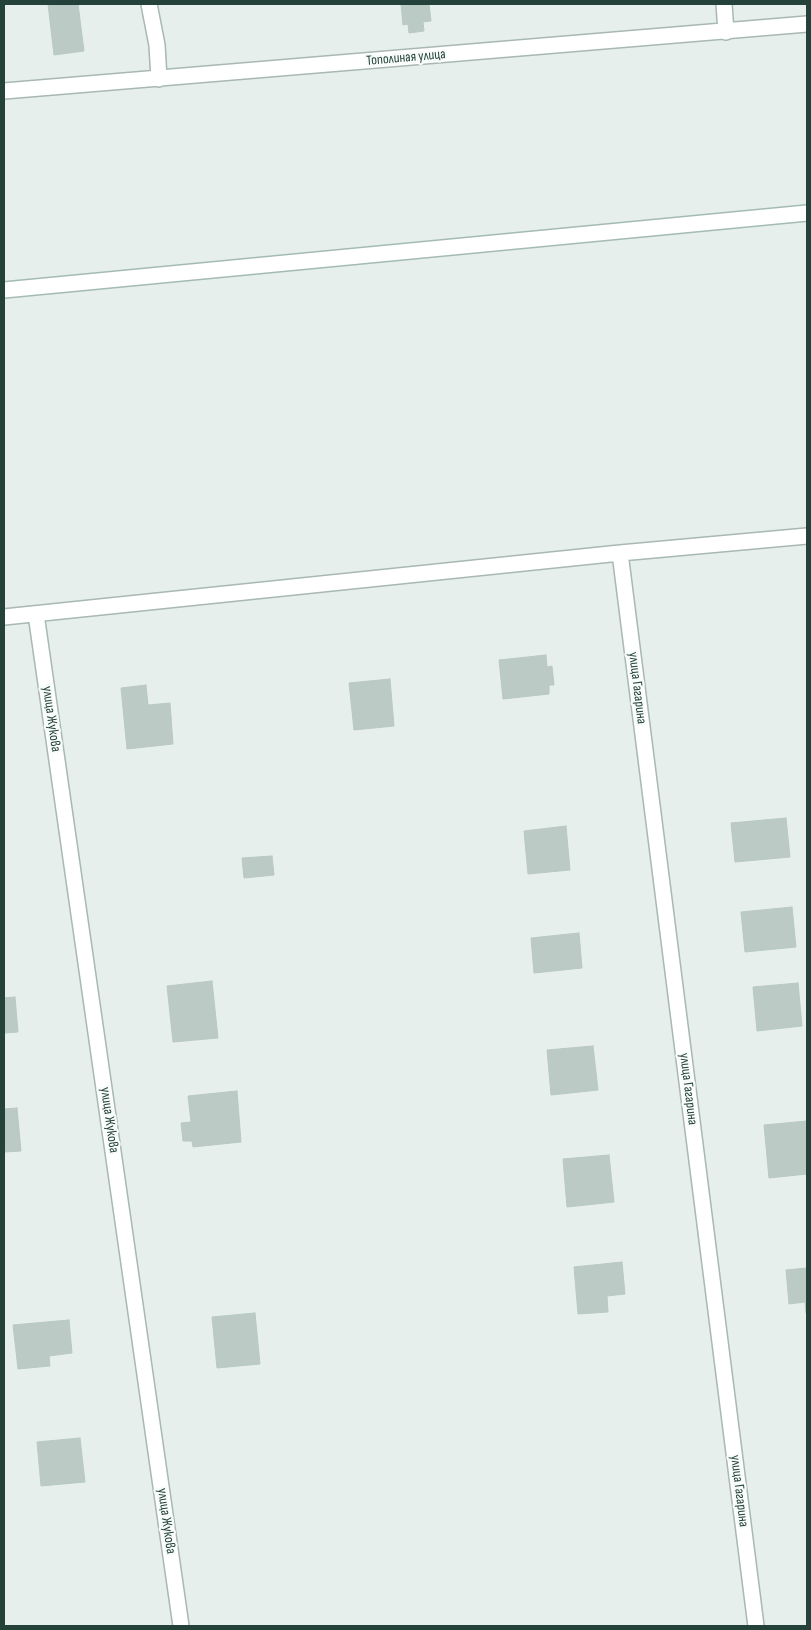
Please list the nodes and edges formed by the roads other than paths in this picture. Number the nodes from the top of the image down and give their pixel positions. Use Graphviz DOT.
graph roads {
  1 [pos="149,4"];
  2 [pos="724,4"];
  3 [pos="807,24"];
  4 [pos="726,32"];
  5 [pos="159,78"];
  6 [pos="4,91"];
  7 [pos="807,213"];
  8 [pos="4,290"];
  9 [pos="807,536"];
  10 [pos="620,552"];
  11 [pos="36,614"];
  12 [pos="4,617"];
  13 [pos="181,1626"];
  14 [pos="756,1626"];
  1 -- 5 [label="street"];
  2 -- 4 [label="street"];
  3 -- 4 [label="street, Тополиная улица"];
  4 -- 5 [label="street, Тополиная улица"];
  5 -- 6 [label="street, Тополиная улица"];
  7 -- 8 [label="street"];
  9 -- 10 [label="street"];
  10 -- 11 [label="street"];
  10 -- 14 [label="street, улица Гагарина"];
  11 -- 12 [label="street"];
  11 -- 13 [label="street, улица Жукова"];
}
